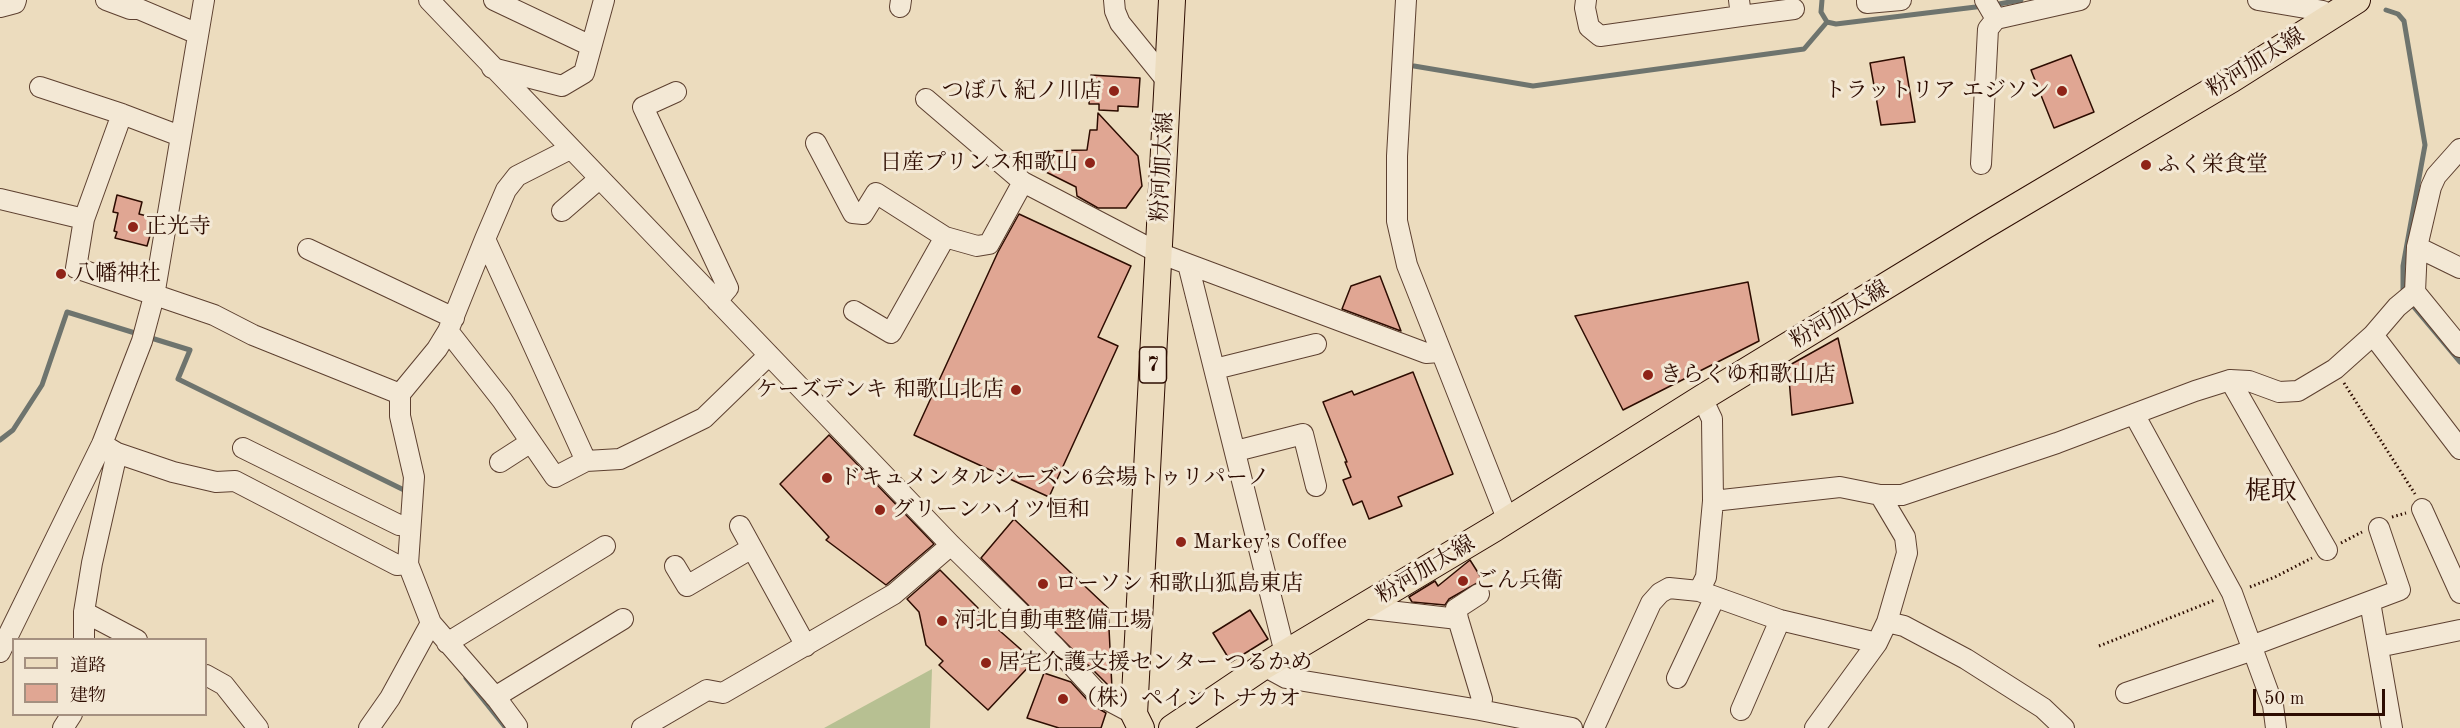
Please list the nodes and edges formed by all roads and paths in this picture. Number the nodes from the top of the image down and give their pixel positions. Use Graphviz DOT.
graph roads {
  1 [pos="16,0"];
  2 [pos="106,0"];
  3 [pos="204,0"];
  4 [pos="429,0"];
  5 [pos="494,0"];
  6 [pos="604,0"];
  7 [pos="1114,0"];
  8 [pos="1172,0"];
  9 [pos="1406,0"];
  10 [pos="1586,0"];
  11 [pos="1867,0"];
  12 [pos="1900,0"];
  13 [pos="2078,0"];
  14 [pos="2258,0"];
  15 [pos="2357,0"];
  16 [pos="0,7"];
  17 [pos="1740,8"];
  18 [pos="1794,9"];
  19 [pos="1991,11"];
  20 [pos="2330,17"];
  21 [pos="198,34"];
  22 [pos="591,46"];
  23 [pos="492,68"];
  24 [pos="1167,81"];
  25 [pos="40,87"];
  26 [pos="676,92"];
  27 [pos="926,99"];
  28 [pos="122,114"];
  29 [pos="180,136"];
  30 [pos="816,143"];
  31 [pos="570,149"];
  32 [pos="2460,149"];
  33 [pos="1981,164"];
  34 [pos="599,179"];
  35 [pos="1023,182"];
  36 [pos="0,199"];
  37 [pos="561,211"];
  38 [pos="84,219"];
  39 [pos="945,237"];
  40 [pos="485,239"];
  41 [pos="2417,246"];
  42 [pos="308,249"];
  43 [pos="1159,253"];
  44 [pos="1188,264"];
  45 [pos="2460,268"];
  46 [pos="154,296"];
  47 [pos="2409,298"];
  48 [pos="717,301"];
  49 [pos="854,311"];
  50 [pos="451,324"];
  51 [pos="2373,335"];
  52 [pos="1316,344"];
  53 [pos="2460,347"];
  54 [pos="1440,352"];
  55 [pos="769,354"];
  56 [pos="1215,369"];
  57 [pos="2335,369"];
  58 [pos="2230,381"];
  59 [pos="400,394"];
  60 [pos="1702,398"];
  61 [pos="2134,414"];
  62 [pos="531,442"];
  63 [pos="110,448"];
  64 [pos="243,448"];
  65 [pos="2460,449"];
  66 [pos="1236,451"];
  67 [pos="586,461"];
  68 [pos="500,462"];
  69 [pos="1316,486"];
  70 [pos="1880,495"];
  71 [pos="1713,501"];
  72 [pos="2422,509"];
  73 [pos="1508,521"];
  74 [pos="2379,525"];
  75 [pos="405,526"];
  76 [pos="740,526"];
  77 [pos="951,545"];
  78 [pos="605,546"];
  79 [pos="752,548"];
  80 [pos="2327,550"];
  81 [pos="403,564"];
  82 [pos="675,566"];
  83 [pos="2232,593"];
  84 [pos="2460,593"];
  85 [pos="1479,594"];
  86 [pos="1707,594"];
  87 [pos="2370,602"];
  88 [pos="1363,609"];
  89 [pos="84,612"];
  90 [pos="624,619"];
  91 [pos="1458,619"];
  92 [pos="1780,620"];
  93 [pos="1887,622"];
  94 [pos="428,627"];
  95 [pos="2460,630"];
  96 [pos="84,638"];
  97 [pos="135,638"];
  98 [pos="447,643"];
  99 [pos="1877,643"];
  100 [pos="806,646"];
  101 [pos="2099,646"];
  102 [pos="2378,647"];
  103 [pos="2252,648"];
  104 [pos="0,652"];
  105 [pos="1275,660"];
  106 [pos="207,676"];
  107 [pos="1677,678"];
  108 [pos="2126,693"];
  109 [pos="495,697"];
  110 [pos="1480,710"];
  111 [pos="1741,710"];
  112 [pos="1138,721"];
  113 [pos="1551,725"];
  114 [pos="258,728"];
  115 [pos="369,728"];
  116 [pos="516,728"];
  117 [pos="642,728"];
  118 [pos="1172,728"];
  119 [pos="1572,728"];
  120 [pos="1594,728"];
  121 [pos="1815,728"];
  122 [pos="2064,728"];
  123 [pos="2276,728"];
  124 [pos="2392,728"];
  1 -- 16 [label="street"];
  2 -- 21 [label="street"];
  3 -- 21 [label="street"];
  4 -- 23 [label="street"];
  5 -- 22 [label="street"];
  6 -- 22 [label="street"];
  7 -- 24 [label="street"];
  8 -- 24 [label="main road, 粉河加太線 / 7"];
  9 -- 54 [label="street"];
  10 -- 17 [label="street"];
  11 -- 12 [label="street"];
  13 -- 19 [label="street"];
  14 -- 20 [label="street"];
  15 -- 20 [label="main road, 粉河加太線"];
  17 -- 18 [label="street"];
  19 -- 33 [label="street"];
  20 -- 60 [label="main road, 粉河加太線"];
  21 -- 29 [label="street"];
  22 -- 23 [label="street"];
  23 -- 31 [label="street"];
  24 -- 43 [label="main road, 粉河加太線 / 7"];
  25 -- 28 [label="street"];
  26 -- 48 [label="street"];
  27 -- 35 [label="street"];
  28 -- 29 [label="street"];
  28 -- 38 [label="street"];
  29 -- 46 [label="street"];
  30 -- 39 [label="street"];
  31 -- 34 [label="street"];
  31 -- 40 [label="street"];
  32 -- 41 [label="street"];
  34 -- 37 [label="street"];
  34 -- 48 [label="street"];
  35 -- 39 [label="street"];
  35 -- 43 [label="street"];
  36 -- 38 [label="street"];
  38 -- 46 [label="street"];
  39 -- 49 [label="street"];
  40 -- 50 [label="street"];
  40 -- 67 [label="street"];
  41 -- 45 [label="street"];
  41 -- 47 [label="street"];
  42 -- 50 [label="street"];
  43 -- 44 [label="street"];
  43 -- 112 [label="main road, 粉河加太線 / 7"];
  44 -- 54 [label="street"];
  44 -- 56 [label="street"];
  46 -- 59 [label="street"];
  46 -- 63 [label="street"];
  47 -- 51 [label="street"];
  47 -- 53 [label="street"];
  48 -- 55 [label="street"];
  50 -- 59 [label="street"];
  50 -- 62 [label="street"];
  51 -- 57 [label="street"];
  51 -- 65 [label="street"];
  52 -- 56 [label="street"];
  54 -- 73 [label="street"];
  55 -- 67 [label="street"];
  55 -- 77 [label="street"];
  56 -- 66 [label="street"];
  57 -- 58 [label="street"];
  57 -- 72 [label="path"];
  58 -- 61 [label="street"];
  58 -- 80 [label="street"];
  59 -- 75 [label="street"];
  60 -- 71 [label="street"];
  60 -- 73 [label="main road, 粉河加太線"];
  61 -- 70 [label="street"];
  61 -- 83 [label="street"];
  62 -- 67 [label="street"];
  62 -- 68 [label="street"];
  63 -- 81 [label="street"];
  63 -- 89 [label="street"];
  63 -- 104 [label="street"];
  64 -- 75 [label="street"];
  66 -- 69 [label="street"];
  66 -- 105 [label="street"];
  70 -- 71 [label="street"];
  70 -- 93 [label="street"];
  71 -- 86 [label="street"];
  72 -- 74 [label="path"];
  72 -- 84 [label="street"];
  73 -- 88 [label="main road, 粉河加太線"];
  74 -- 80 [label="path"];
  74 -- 87 [label="street"];
  75 -- 81 [label="street"];
  76 -- 79 [label="street"];
  77 -- 100 [label="street"];
  77 -- 112 [label="street"];
  78 -- 98 [label="street"];
  79 -- 82 [label="street"];
  79 -- 100 [label="street"];
  80 -- 83 [label="path"];
  81 -- 94 [label="street"];
  83 -- 101 [label="path"];
  83 -- 103 [label="street"];
  85 -- 91 [label="street"];
  86 -- 92 [label="street"];
  86 -- 107 [label="street"];
  86 -- 120 [label="street"];
  87 -- 102 [label="street"];
  87 -- 103 [label="street"];
  88 -- 91 [label="street"];
  88 -- 105 [label="main road, 粉河加太線"];
  89 -- 96 [label="street"];
  89 -- 97 [label="street"];
  90 -- 109 [label="street"];
  91 -- 110 [label="street"];
  92 -- 99 [label="street"];
  92 -- 111 [label="street"];
  93 -- 99 [label="street"];
  93 -- 122 [label="street"];
  94 -- 98 [label="street"];
  94 -- 115 [label="street"];
  95 -- 102 [label="street"];
  98 -- 109 [label="street"];
  99 -- 121 [label="street"];
  100 -- 117 [label="street"];
  102 -- 124 [label="street"];
  103 -- 108 [label="street"];
  103 -- 123 [label="street"];
  105 -- 110 [label="street"];
  105 -- 118 [label="main road, 粉河加太線"];
  106 -- 114 [label="street"];
  109 -- 116 [label="street"];
  110 -- 113 [label="street"];
  113 -- 119 [label="street"];
}
